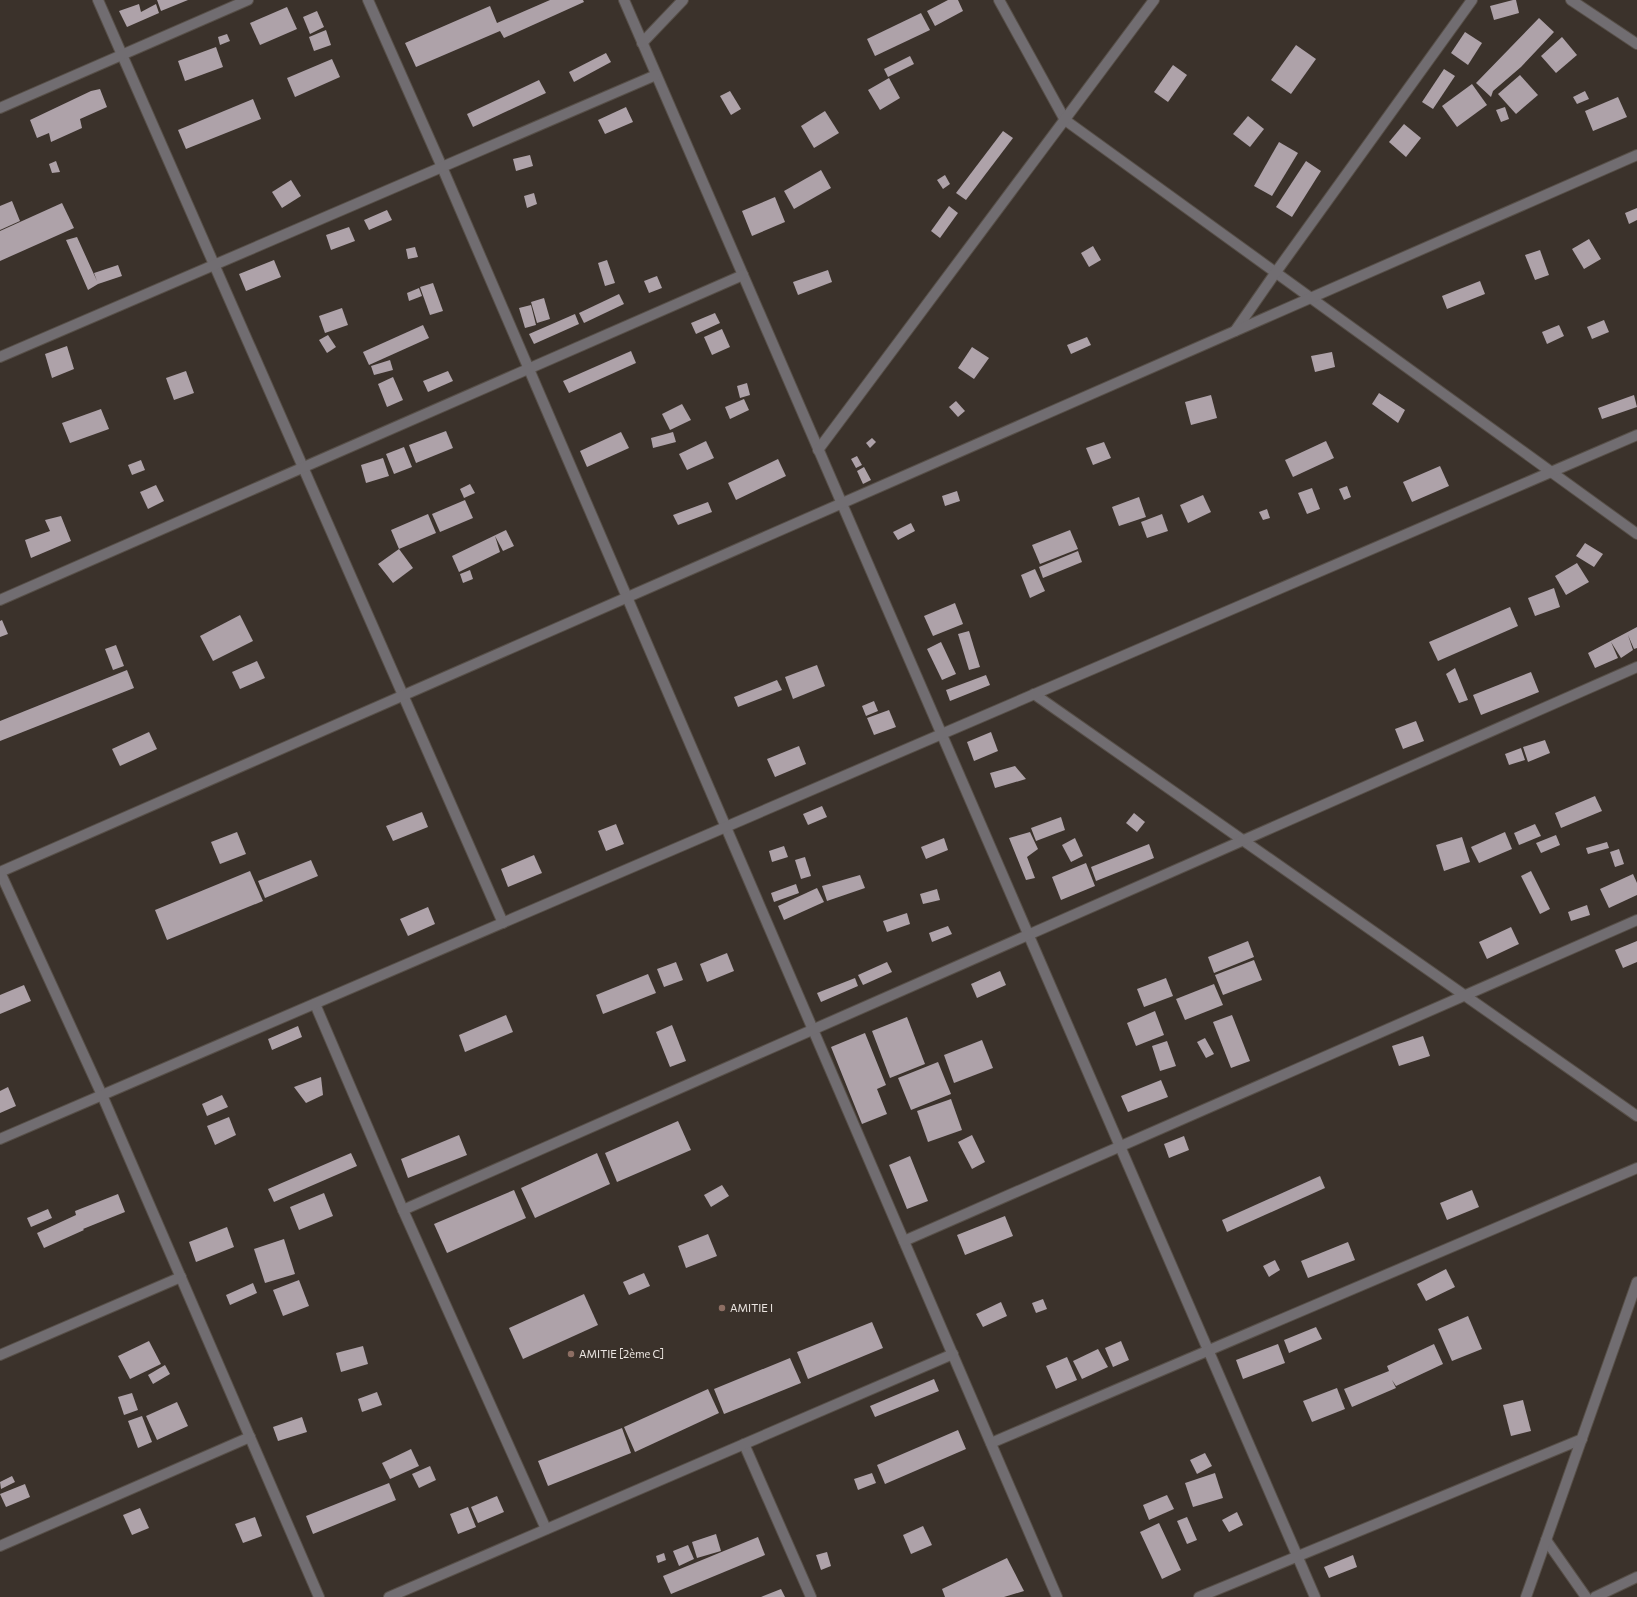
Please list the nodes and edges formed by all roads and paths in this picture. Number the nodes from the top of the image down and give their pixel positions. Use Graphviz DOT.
graph roads {
  1 [pos="98,0"];
  2 [pos="248,0"];
  3 [pos="368,0"];
  4 [pos="624,0"];
  5 [pos="683,0"];
  6 [pos="999,0"];
  7 [pos="1154,0"];
  8 [pos="1472,0"];
  9 [pos="1571,0"];
  10 [pos="642,43"];
  11 [pos="1637,44"];
  12 [pos="123,56"];
  13 [pos="656,75"];
  14 [pos="0,108"];
  15 [pos="1065,120"];
  16 [pos="1637,156"];
  17 [pos="442,167"];
  18 [pos="214,265"];
  19 [pos="1276,272"];
  20 [pos="743,275"];
  21 [pos="1311,298"];
  22 [pos="1235,331"];
  23 [pos="0,357"];
  24 [pos="529,368"];
  25 [pos="1637,435"];
  26 [pos="818,450"];
  27 [pos="303,467"];
  28 [pos="1551,472"];
  29 [pos="841,503"];
  30 [pos="1637,534"];
  31 [pos="627,597"];
  32 [pos="0,600"];
  33 [pos="1637,667"];
  34 [pos="1034,694"];
  35 [pos="403,695"];
  36 [pos="941,734"];
  37 [pos="726,827"];
  38 [pos="1243,840"];
  39 [pos="0,872"];
  40 [pos="1637,920"];
  41 [pos="503,923"];
  42 [pos="1028,935"];
  43 [pos="1465,995"];
  44 [pos="315,1004"];
  45 [pos="813,1029"];
  46 [pos="102,1095"];
  47 [pos="1637,1116"];
  48 [pos="0,1139"];
  49 [pos="1120,1146"];
  50 [pos="1637,1168"];
  51 [pos="403,1210"];
  52 [pos="904,1241"];
  53 [pos="181,1277"];
  54 [pos="1637,1282"];
  55 [pos="1208,1350"];
  56 [pos="953,1354"];
  57 [pos="0,1355"];
  58 [pos="250,1437"];
  59 [pos="1582,1439"];
  60 [pos="991,1443"];
  61 [pos="744,1444"];
  62 [pos="546,1529"];
  63 [pos="1546,1540"];
  64 [pos="0,1546"];
  65 [pos="1297,1556"];
  66 [pos="1637,1577"];
  67 [pos="319,1597"];
  68 [pos="389,1597"];
  69 [pos="811,1597"];
  70 [pos="1057,1597"];
  71 [pos="1199,1597"];
  72 [pos="1315,1597"];
  73 [pos="1526,1597"];
  74 [pos="1586,1597"];
  75 [pos="1595,1597"];
  1 -- 12 [label="street"];
  2 -- 12 [label="street"];
  3 -- 17 [label="street"];
  4 -- 10 [label="street"];
  5 -- 10 [label="street"];
  6 -- 15 [label="street"];
  7 -- 15 [label="street"];
  8 -- 19 [label="street"];
  9 -- 11 [label="street"];
  10 -- 13 [label="street"];
  12 -- 14 [label="street"];
  12 -- 18 [label="street"];
  13 -- 17 [label="street"];
  13 -- 20 [label="street"];
  15 -- 19 [label="street"];
  15 -- 26 [label="street"];
  16 -- 21 [label="street"];
  17 -- 18 [label="street"];
  17 -- 24 [label="street"];
  18 -- 23 [label="street"];
  18 -- 27 [label="street"];
  19 -- 21 [label="street"];
  19 -- 22 [label="street"];
  20 -- 24 [label="street"];
  20 -- 26 [label="street"];
  21 -- 22 [label="street"];
  21 -- 28 [label="street"];
  22 -- 29 [label="street"];
  24 -- 27 [label="street"];
  24 -- 31 [label="street"];
  25 -- 28 [label="street"];
  26 -- 29 [label="street"];
  27 -- 32 [label="street"];
  27 -- 35 [label="street"];
  28 -- 30 [label="street"];
  28 -- 34 [label="street"];
  29 -- 31 [label="street"];
  29 -- 36 [label="street"];
  31 -- 35 [label="street"];
  31 -- 37 [label="street"];
  33 -- 38 [label="street"];
  34 -- 36 [label="street"];
  34 -- 38 [label="street"];
  35 -- 39 [label="street"];
  35 -- 41 [label="street"];
  36 -- 37 [label="street"];
  36 -- 42 [label="street"];
  37 -- 41 [label="street"];
  37 -- 45 [label="street"];
  38 -- 42 [label="street"];
  38 -- 43 [label="street"];
  39 -- 46 [label="street"];
  40 -- 43 [label="street"];
  41 -- 44 [label="street"];
  42 -- 45 [label="street"];
  42 -- 49 [label="street"];
  43 -- 47 [label="street"];
  43 -- 49 [label="street"];
  44 -- 46 [label="street"];
  44 -- 51 [label="street"];
  45 -- 51 [label="street"];
  45 -- 52 [label="street"];
  46 -- 48 [label="street"];
  46 -- 53 [label="street"];
  49 -- 52 [label="street"];
  49 -- 55 [label="street"];
  50 -- 55 [label="street"];
  51 -- 62 [label="street"];
  52 -- 56 [label="street"];
  53 -- 57 [label="street"];
  53 -- 58 [label="street"];
  54 -- 59 [label="street"];
  55 -- 60 [label="street"];
  55 -- 65 [label="street"];
  56 -- 60 [label="street"];
  56 -- 61 [label="street"];
  58 -- 64 [label="street"];
  58 -- 67 [label="street"];
  59 -- 63 [label="street"];
  59 -- 65 [label="street"];
  60 -- 70 [label="street"];
  61 -- 62 [label="street"];
  61 -- 69 [label="street"];
  62 -- 68 [label="street"];
  63 -- 73 [label="street"];
  63 -- 74 [label="street"];
  65 -- 71 [label="street"];
  65 -- 72 [label="street"];
  66 -- 75 [label="street"];
}
